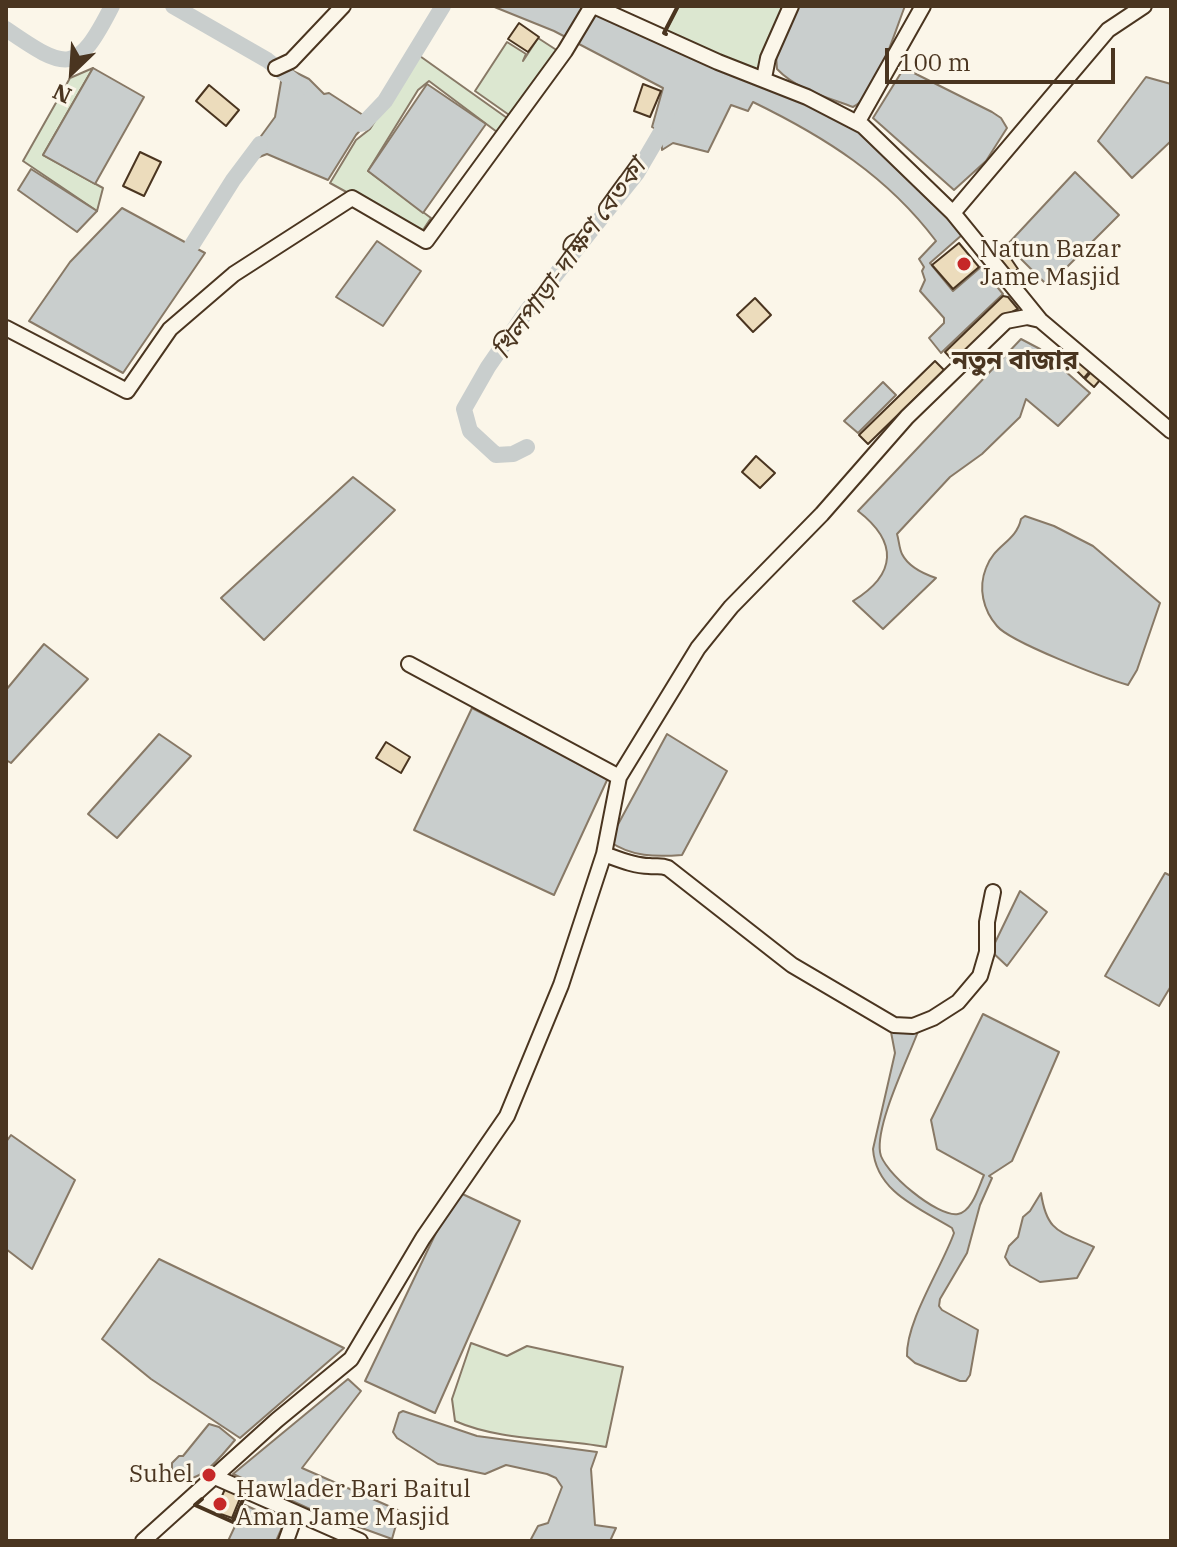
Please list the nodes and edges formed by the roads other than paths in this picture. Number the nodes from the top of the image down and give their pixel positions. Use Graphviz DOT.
graph roads {
  1 [pos="343,6"];
  2 [pos="593,6"];
  3 [pos="791,6"];
  4 [pos="923,6"];
  5 [pos="1144,6"];
  6 [pos="276,68"];
  7 [pos="764,78"];
  8 [pos="857,123"];
  9 [pos="953,213"];
  10 [pos="1040,320"];
  11 [pos="9,330"];
  12 [pos="1171,431"];
  13 [pos="409,664"];
  14 [pos="619,777"];
  15 [pos="604,854"];
  16 [pos="993,892"];
  17 [pos="215,1477"];
  18 [pos="296,1513"];
  19 [pos="143,1541"];
  20 [pos="286,1541"];
  21 [pos="360,1541"];
  1 -- 6 [label="street"];
  2 -- 7 [label="street"];
  2 -- 11 [label="street"];
  3 -- 7 [label="street"];
  4 -- 8 [label="street"];
  5 -- 9 [label="street"];
  7 -- 8 [label="street"];
  8 -- 9 [label="street"];
  9 -- 10 [label="street"];
  10 -- 12 [label="street"];
  10 -- 14 [label="street"];
  13 -- 14 [label="street"];
  14 -- 15 [label="street"];
  15 -- 16 [label="street"];
  15 -- 17 [label="street"];
  17 -- 18 [label="street"];
  17 -- 19 [label="street"];
  18 -- 20 [label="street"];
  18 -- 21 [label="street"];
}
